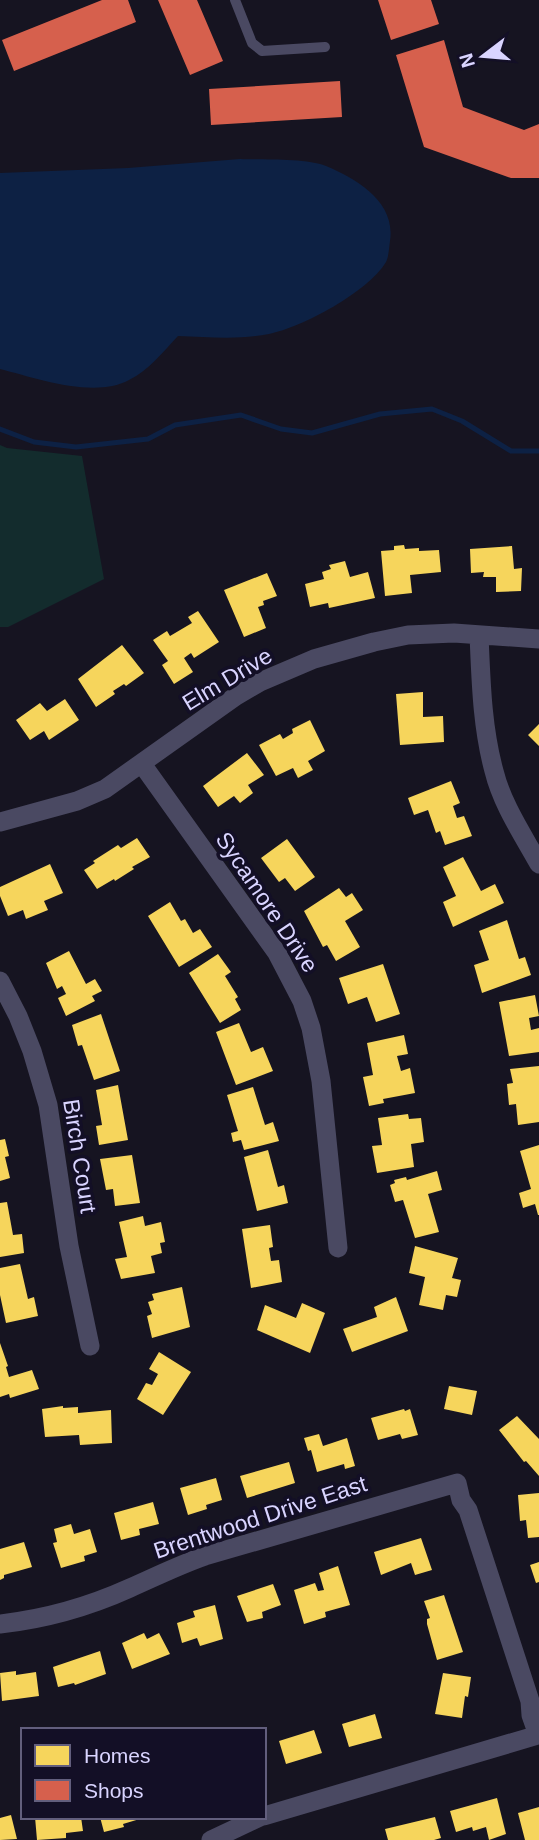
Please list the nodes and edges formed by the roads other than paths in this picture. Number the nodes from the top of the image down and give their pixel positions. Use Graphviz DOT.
graph roads {
  1 [pos="235,0"];
  2 [pos="325,47"];
  3 [pos="479,635"];
  4 [pos="539,639"];
  5 [pos="142,764"];
  6 [pos="0,822"];
  7 [pos="539,864"];
  8 [pos="0,981"];
  9 [pos="338,1248"];
  10 [pos="90,1346"];
  11 [pos="0,1624"];
  12 [pos="538,1735"];
  13 [pos="266,1815"];
  14 [pos="256,1819"];
  15 [pos="211,1840"];
  1 -- 2 [label="lane"];
  3 -- 4 [label="street, Elm Drive"];
  3 -- 5 [label="street, Elm Drive"];
  3 -- 7 [label="street"];
  5 -- 6 [label="street, Elm Drive"];
  5 -- 9 [label="street, Sycamore Drive"];
  8 -- 10 [label="street, Birch Court"];
  11 -- 12 [label="street, Brentwood Drive East"];
  12 -- 13 [label="street"];
  14 -- 15 [label="street"];
}
